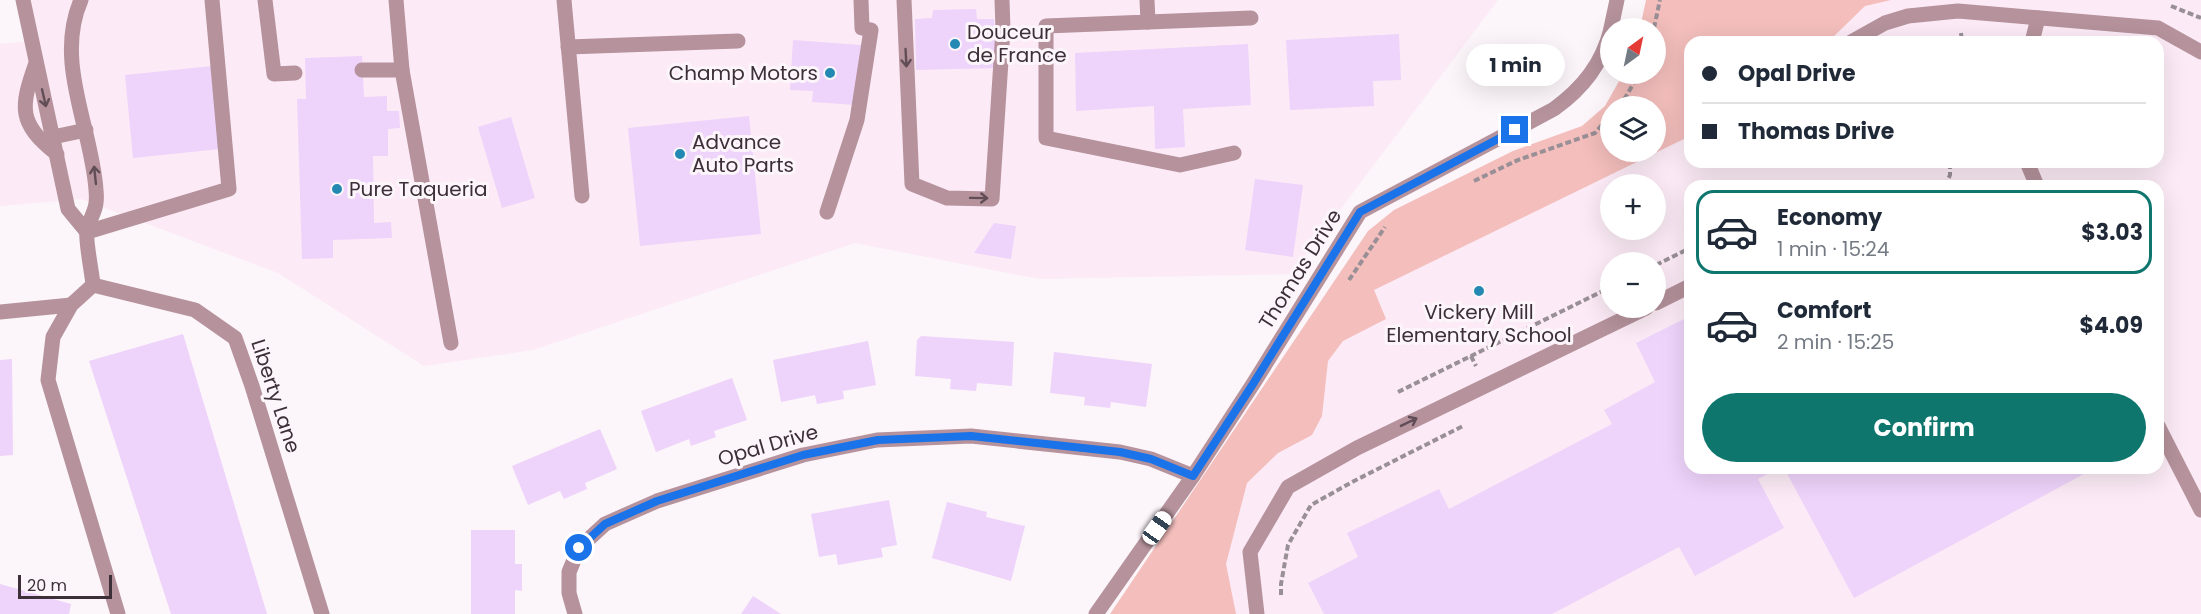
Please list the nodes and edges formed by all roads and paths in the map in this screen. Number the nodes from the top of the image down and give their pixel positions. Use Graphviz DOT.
graph roads {
  1 [pos="23,0"];
  2 [pos="81,0"];
  3 [pos="212,0"];
  4 [pos="266,0"];
  5 [pos="396,0"];
  6 [pos="564,0"];
  7 [pos="861,0"];
  8 [pos="903,0"];
  9 [pos="1002,0"];
  10 [pos="1147,0"];
  11 [pos="1617,0"];
  12 [pos="1660,0"];
  13 [pos="1251,18"];
  14 [pos="1613,18"];
  15 [pos="1656,18"];
  16 [pos="2037,18"];
  17 [pos="1148,22"];
  18 [pos="1863,36"];
  19 [pos="2033,36"];
  20 [pos="738,41"];
  21 [pos="568,47"];
  22 [pos="2201,52"];
  23 [pos="1600,60"];
  24 [pos="36,63"];
  25 [pos="362,70"];
  26 [pos="402,70"];
  27 [pos="295,73"];
  28 [pos="1600,127"];
  29 [pos="86,130"];
  30 [pos="53,137"];
  31 [pos="1234,153"];
  32 [pos="57,154"];
  33 [pos="1464,186"];
  34 [pos="582,196"];
  35 [pos="827,212"];
  36 [pos="1392,222"];
  37 [pos="87,232"];
  38 [pos="1684,251"];
  39 [pos="1666,260"];
  40 [pos="93,285"];
  41 [pos="1344,286"];
  42 [pos="1684,289"];
  43 [pos="1600,292"];
  44 [pos="1666,298"];
  45 [pos="71,305"];
  46 [pos="0,312"];
  47 [pos="1625,318"];
  48 [pos="451,343"];
  49 [pos="1471,356"];
  50 [pos="1485,385"];
  51 [pos="1398,392"];
  52 [pos="1466,424"];
  53 [pos="2164,438"];
  54 [pos="1193,476"];
  55 [pos="2201,510"];
  56 [pos="1281,604"];
  57 [pos="118,614"];
  58 [pos="322,614"];
  59 [pos="575,614"];
  60 [pos="1096,614"];
  61 [pos="1257,614"];
  1 -- 24 [label="street"];
  2 -- 29 [label="street"];
  3 -- 37 [label="street"];
  4 -- 27 [label="street"];
  5 -- 26 [label="street"];
  6 -- 21 [label="street"];
  7 -- 35 [label="street"];
  8 -- 9 [label="street, one-way"];
  10 -- 17 [label="street"];
  11 -- 14 [label="street, Thomas Drive"];
  12 -- 15 [label="path"];
  13 -- 17 [label="street"];
  16 -- 18 [label="street"];
  16 -- 19 [label="street"];
  16 -- 22 [label="street"];
  17 -- 31 [label="street"];
  20 -- 21 [label="street"];
  21 -- 34 [label="street"];
  23 -- 54 [label="street, Thomas Drive"];
  24 -- 30 [label="street, one-way"];
  24 -- 32 [label="street"];
  25 -- 26 [label="street"];
  26 -- 48 [label="street"];
  28 -- 33 [label="path"];
  29 -- 30 [label="street"];
  37 -- 29 [label="street, one-way"];
  30 -- 32 [label="street"];
  32 -- 37 [label="street"];
  36 -- 41 [label="path"];
  37 -- 40 [label="street"];
  38 -- 39 [label="path"];
  40 -- 45 [label="street"];
  40 -- 58 [label="street, Liberty Lane"];
  42 -- 44 [label="street"];
  43 -- 49 [label="path"];
  45 -- 46 [label="street"];
  45 -- 57 [label="street"];
  47 -- 50 [label="street"];
  49 -- 50 [label="path"];
  49 -- 51 [label="path"];
  61 -- 50 [label="street, one-way"];
  52 -- 56 [label="path"];
  53 -- 55 [label="street"];
  54 -- 59 [label="street, Opal Drive"];
  54 -- 60 [label="street, Thomas Drive"];
}
